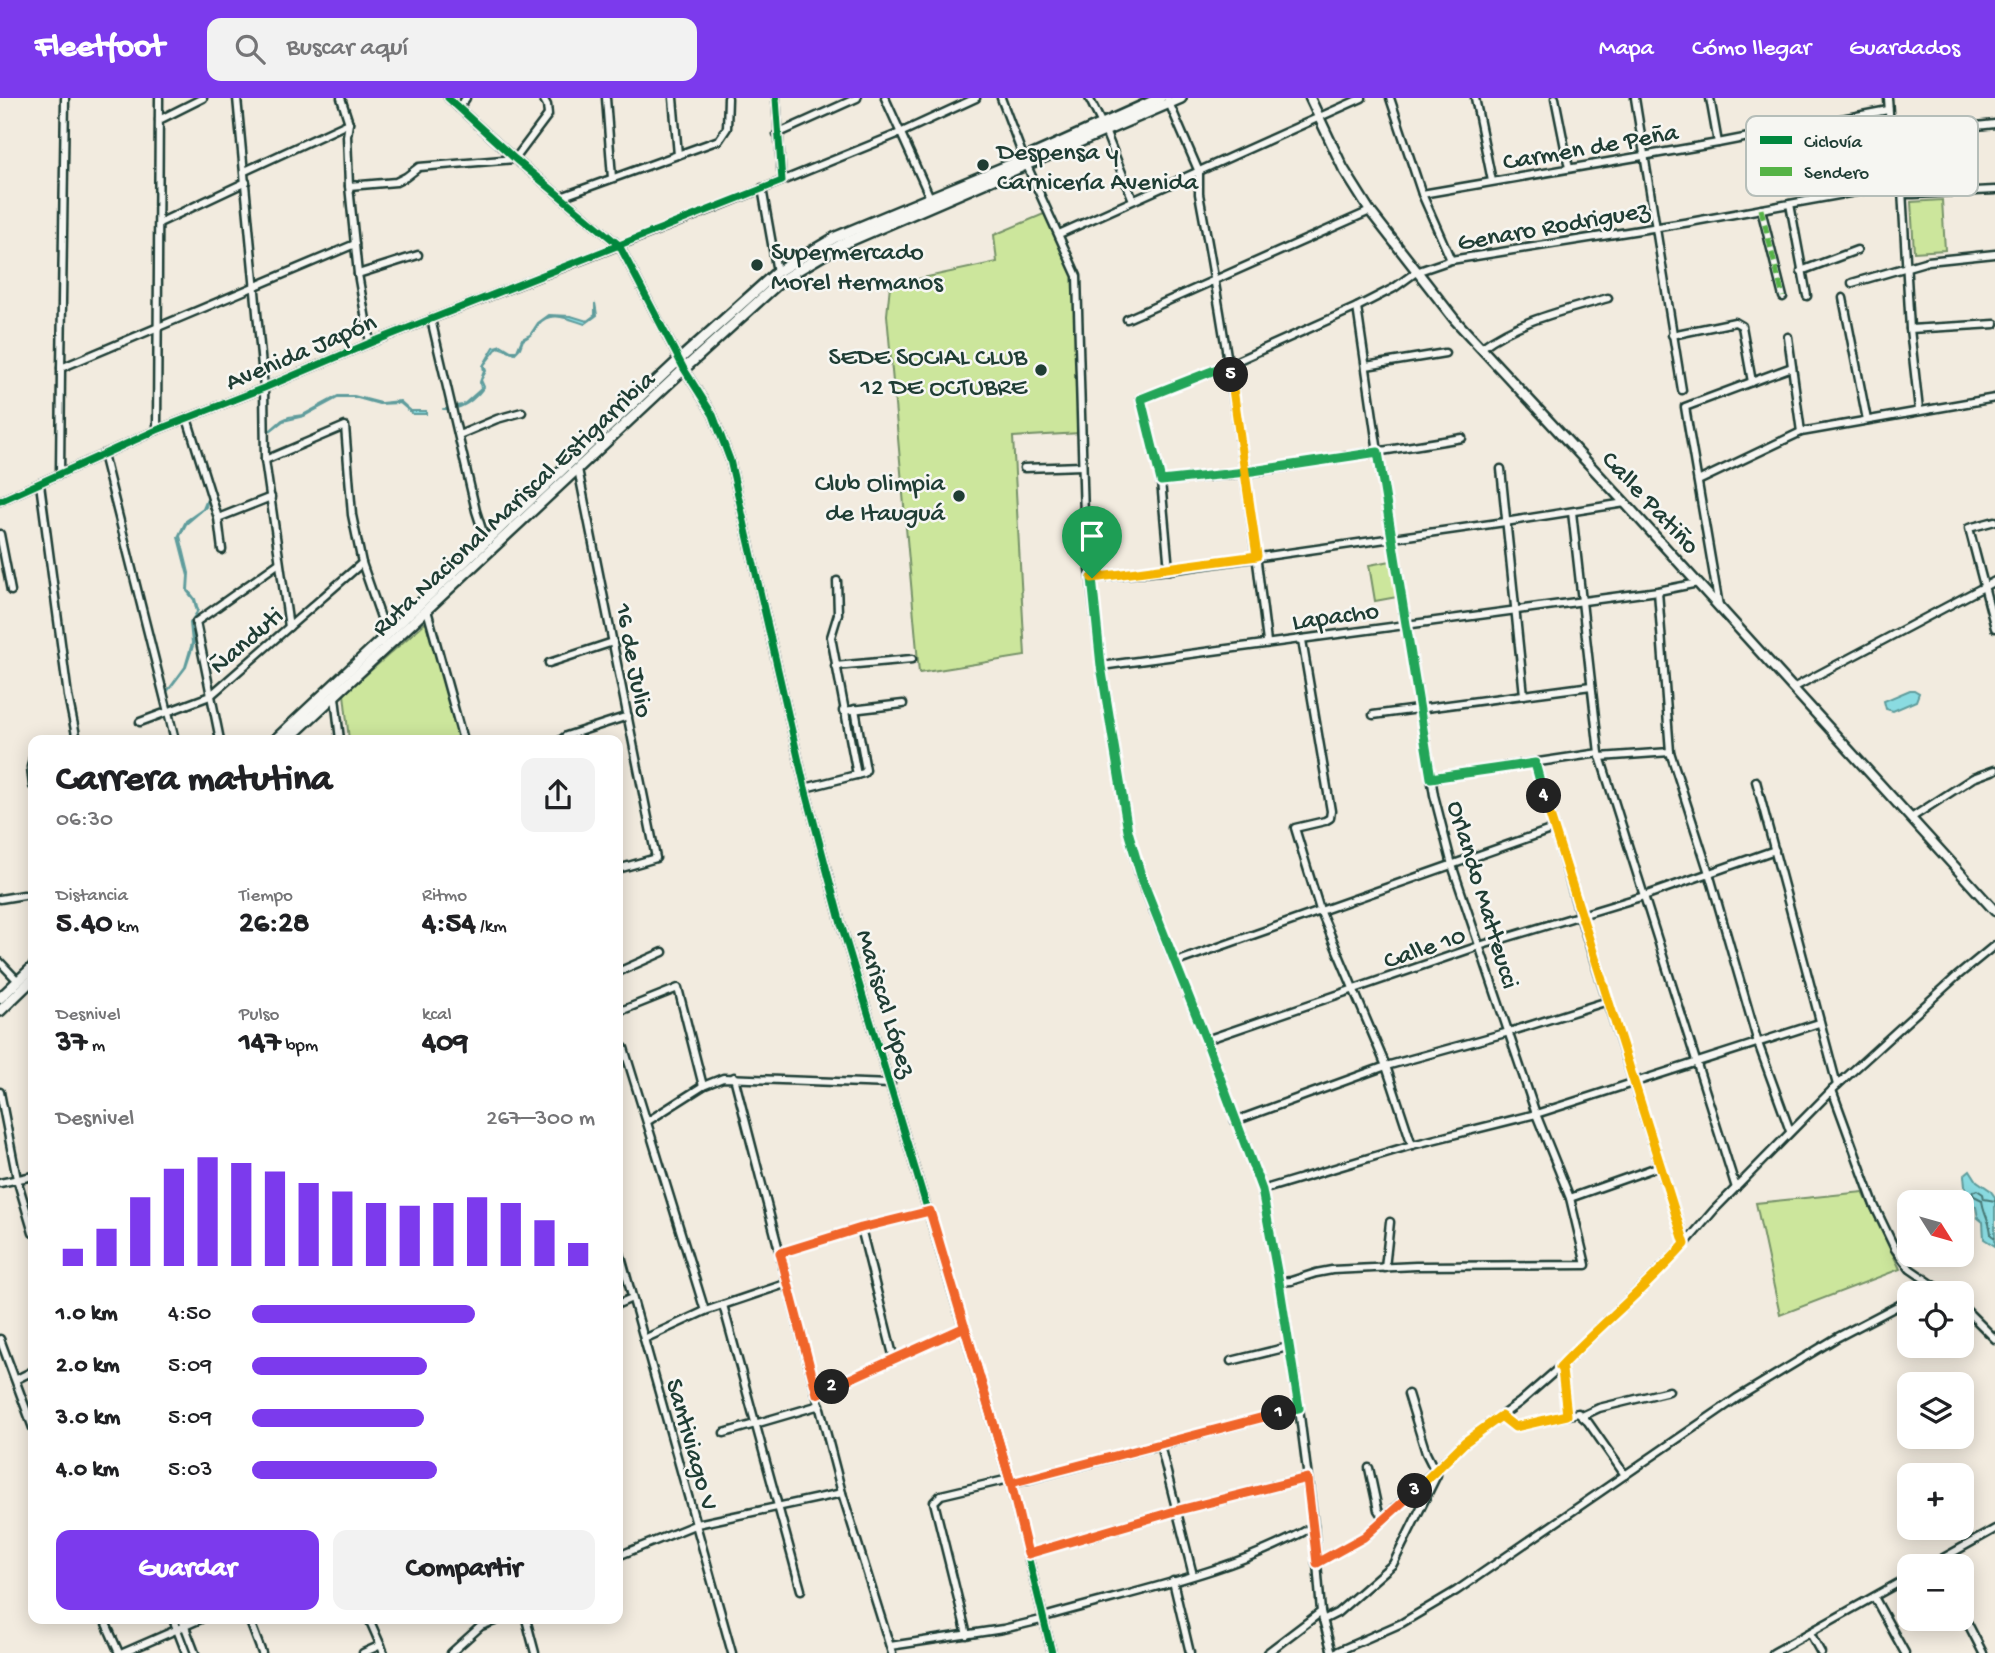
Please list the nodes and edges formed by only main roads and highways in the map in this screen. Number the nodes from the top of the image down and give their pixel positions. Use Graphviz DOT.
graph roads {
  1 [pos="1181,98"];
  2 [pos="1310,98"];
  3 [pos="1166,100"];
  4 [pos="931,201"];
  5 [pos="280,735"];
  6 [pos="293,735"];
  7 [pos="1995,911"];
  8 [pos="28,972"];
  9 [pos="28,984"];
  10 [pos="0,998"];
  11 [pos="0,1011"];
  1 -- 3 [label="highway, Ruta Nacional Mariscal Estigarribia"];
  2 -- 7 [label="main road, Calle Patiño"];
  3 -- 4 [label="highway, Ruta Nacional Mariscal Estigarribia"];
  4 -- 5 [label="highway, Ruta Nacional Mariscal Estigarribia"];
  4 -- 6 [label="highway, Ruta Nacional Mariscal Estigarribia"];
  8 -- 10 [label="highway"];
  9 -- 11 [label="highway"];
}
